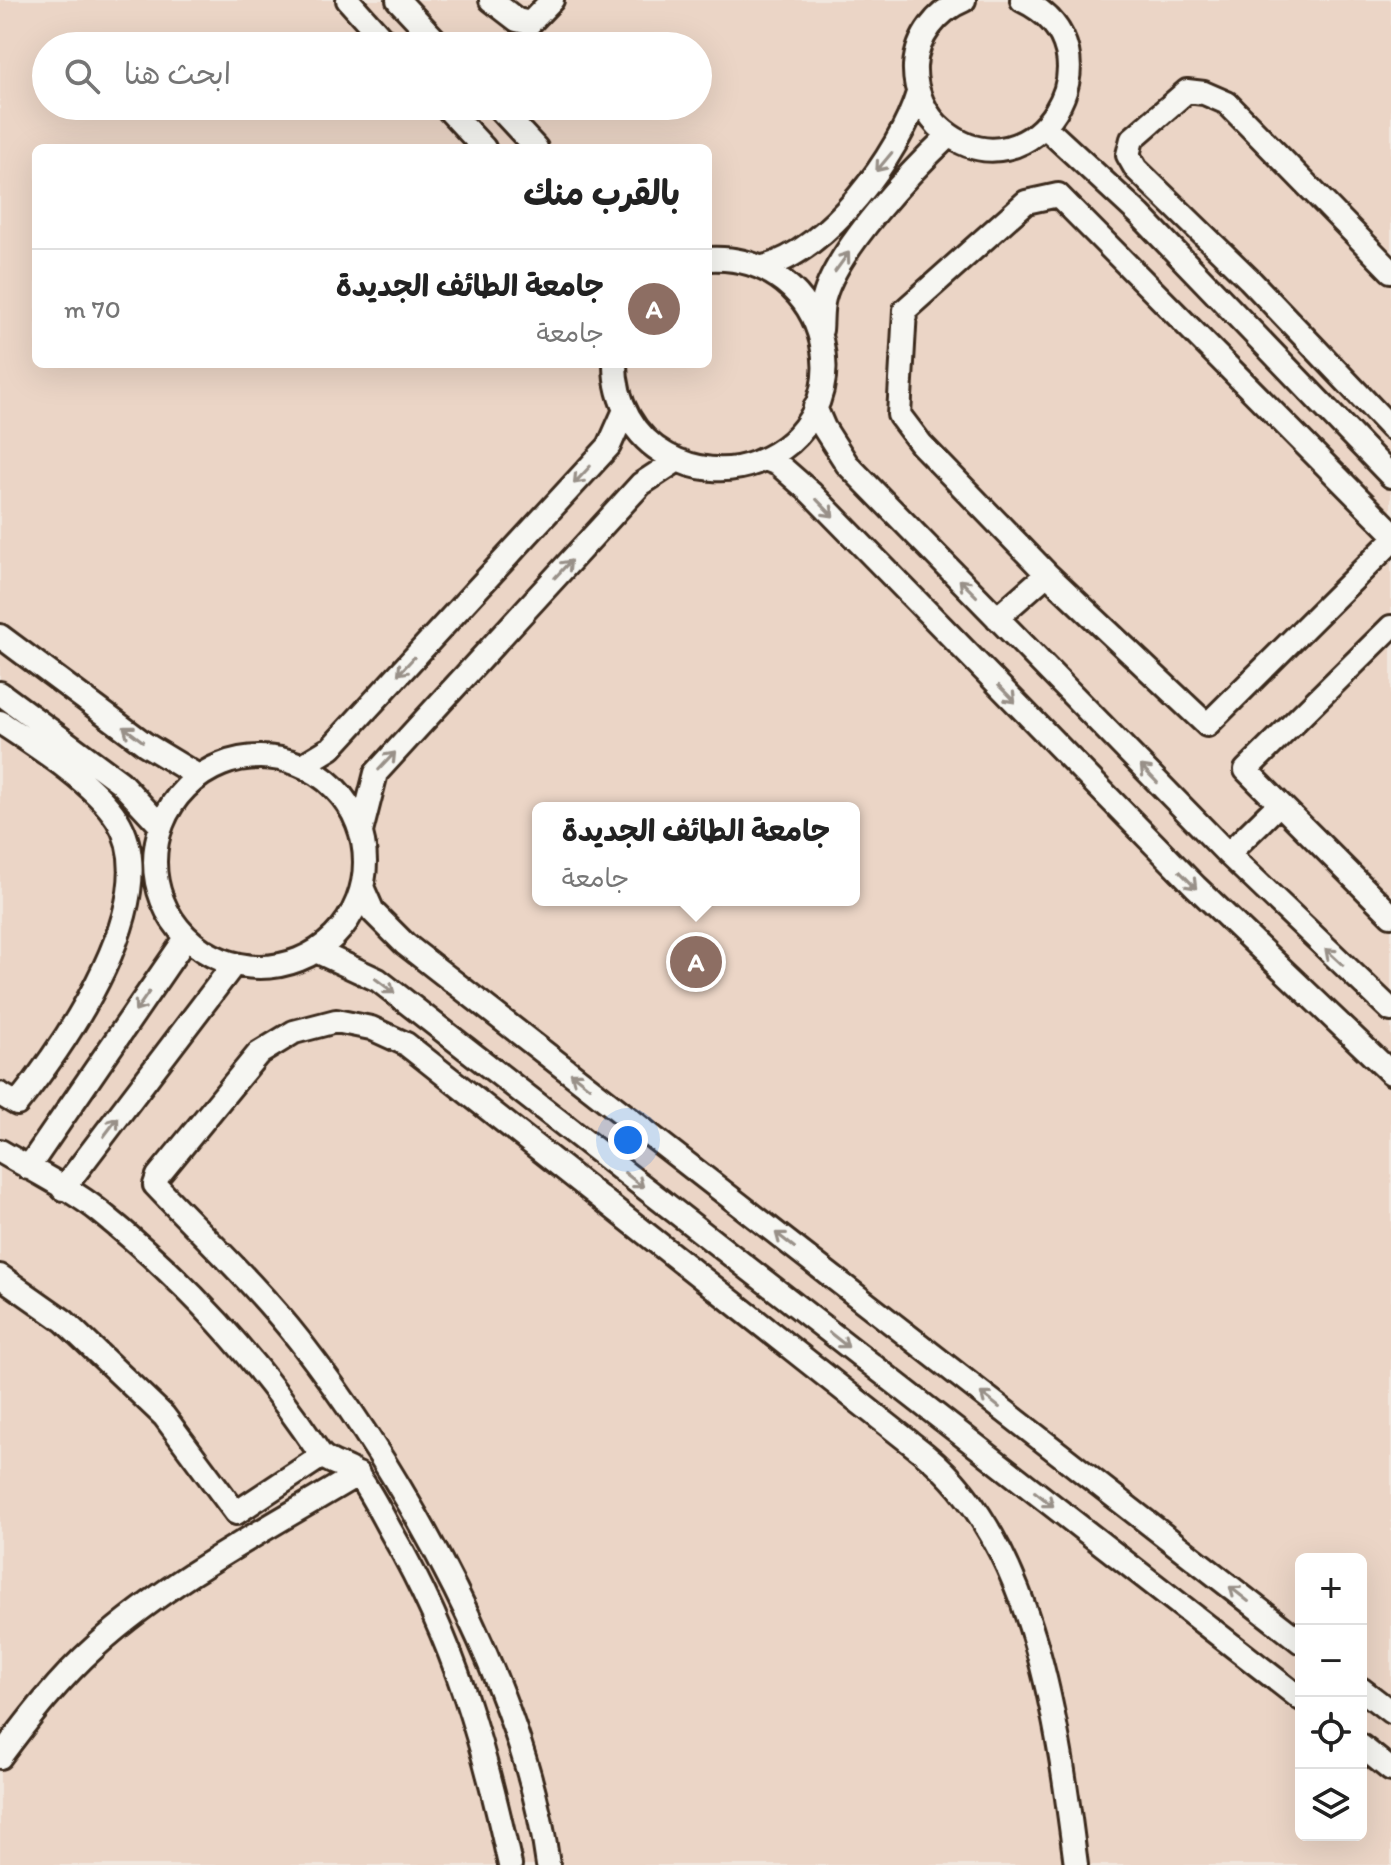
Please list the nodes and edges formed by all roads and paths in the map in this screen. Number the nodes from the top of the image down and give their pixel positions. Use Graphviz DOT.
graph roads {
  1 [pos="348,0"];
  2 [pos="491,0"];
  3 [pos="552,0"];
  4 [pos="964,0"];
  5 [pos="1022,0"];
  6 [pos="403,2"];
  7 [pos="936,7"];
  8 [pos="377,32"];
  9 [pos="429,32"];
  10 [pos="918,93"];
  11 [pos="458,120"];
  12 [pos="510,120"];
  13 [pos="1045,127"];
  14 [pos="949,135"];
  15 [pos="480,144"];
  16 [pos="532,144"];
  17 [pos="712,259"];
  18 [pos="763,267"];
  19 [pos="1391,271"];
  20 [pos="1249,279"];
  21 [pos="1225,304"];
  22 [pos="821,335"];
  23 [pos="616,368"];
  24 [pos="815,407"];
  25 [pos="625,410"];
  26 [pos="1391,428"];
  27 [pos="765,459"];
  28 [pos="676,461"];
  29 [pos="1391,476"];
  30 [pos="1391,531"];
  31 [pos="1391,542"];
  32 [pos="1047,574"];
  33 [pos="997,618"];
  34 [pos="1391,627"];
  35 [pos="0,636"];
  36 [pos="0,693"];
  37 [pos="0,722"];
  38 [pos="303,765"];
  39 [pos="198,776"];
  40 [pos="1278,805"];
  41 [pos="161,826"];
  42 [pos="361,832"];
  43 [pos="1228,854"];
  44 [pos="362,887"];
  45 [pos="1391,915"];
  46 [pos="186,938"];
  47 [pos="316,951"];
  48 [pos="234,964"];
  49 [pos="1391,1010"];
  50 [pos="1391,1073"];
  51 [pos="0,1094"];
  52 [pos="0,1151"];
  53 [pos="28,1168"];
  54 [pos="63,1189"];
  55 [pos="0,1276"];
  56 [pos="322,1456"];
  57 [pos="358,1474"];
  58 [pos="1295,1637"];
  59 [pos="1367,1694"];
  60 [pos="1298,1697"];
  61 [pos="1391,1712"];
  62 [pos="1367,1751"];
  63 [pos="0,1757"];
  64 [pos="1391,1770"];
  65 [pos="510,1865"];
  66 [pos="548,1865"];
  67 [pos="1076,1865"];
  1 -- 8 [label="lane"];
  2 -- 3 [label="lane"];
  4 -- 7 [label="lane"];
  5 -- 13 [label="lane"];
  6 -- 9 [label="lane"];
  7 -- 10 [label="lane"];
  10 -- 14 [label="lane"];
  10 -- 18 [label="lane, one-way"];
  11 -- 15 [label="lane"];
  12 -- 16 [label="lane"];
  13 -- 14 [label="lane"];
  13 -- 21 [label="lane"];
  22 -- 14 [label="lane, one-way"];
  17 -- 18 [label="lane"];
  18 -- 22 [label="lane"];
  19 -- 20 [label="lane"];
  20 -- 21 [label="lane"];
  20 -- 26 [label="lane"];
  21 -- 29 [label="lane"];
  22 -- 24 [label="lane"];
  23 -- 25 [label="lane"];
  24 -- 27 [label="lane"];
  33 -- 24 [label="lane, one-way"];
  25 -- 28 [label="lane"];
  25 -- 38 [label="lane, one-way"];
  27 -- 28 [label="lane"];
  27 -- 50 [label="lane, one-way"];
  42 -- 28 [label="lane, one-way"];
  30 -- 32 [label="lane"];
  31 -- 32 [label="lane"];
  32 -- 33 [label="lane"];
  43 -- 33 [label="lane, one-way"];
  34 -- 40 [label="lane"];
  39 -- 35 [label="lane, one-way"];
  36 -- 41 [label="lane"];
  37 -- 51 [label="lane"];
  38 -- 39 [label="lane"];
  38 -- 42 [label="lane"];
  39 -- 41 [label="lane"];
  40 -- 43 [label="lane"];
  40 -- 45 [label="lane"];
  41 -- 46 [label="lane"];
  42 -- 44 [label="lane"];
  49 -- 43 [label="lane, one-way"];
  44 -- 47 [label="lane"];
  58 -- 44 [label="lane, one-way"];
  46 -- 48 [label="lane"];
  46 -- 53 [label="lane, one-way"];
  47 -- 48 [label="lane"];
  47 -- 60 [label="lane, one-way"];
  54 -- 48 [label="lane, one-way"];
  52 -- 53 [label="lane"];
  53 -- 54 [label="lane"];
  54 -- 56 [label="lane"];
  55 -- 56 [label="lane"];
  56 -- 57 [label="lane"];
  57 -- 63 [label="lane"];
  57 -- 65 [label="lane"];
  59 -- 61 [label="lane"];
  62 -- 64 [label="lane"];
  66 -- 67 [label="lane"];
}
